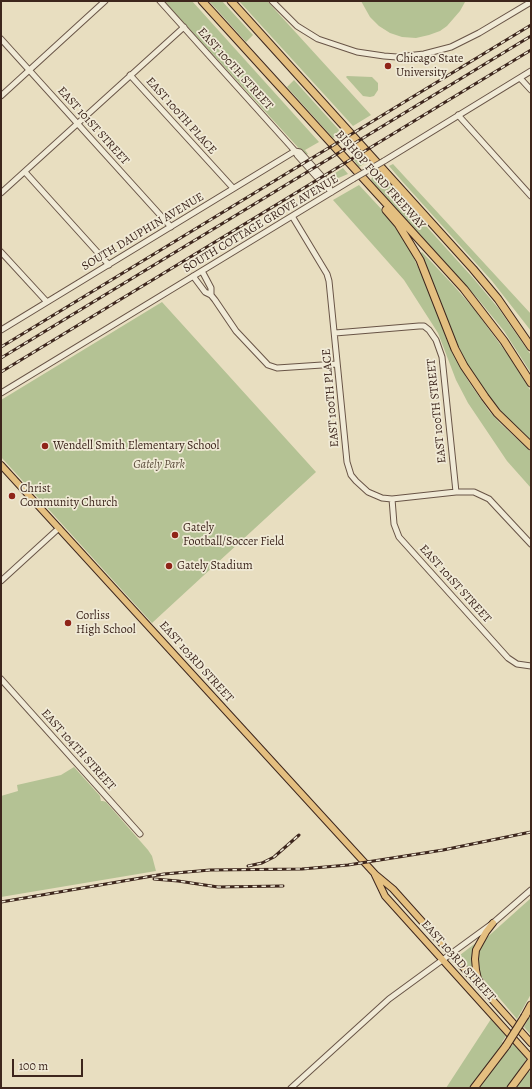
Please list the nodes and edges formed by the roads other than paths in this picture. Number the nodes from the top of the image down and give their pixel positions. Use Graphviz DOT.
graph roads {
  1 [pos="105,1"];
  2 [pos="160,1"];
  3 [pos="202,1"];
  4 [pos="231,1"];
  5 [pos="272,1"];
  6 [pos="531,2"];
  7 [pos="184,27"];
  8 [pos="1,39"];
  9 [pos="29,70"];
  10 [pos="531,71"];
  11 [pos="130,76"];
  12 [pos="520,78"];
  13 [pos="531,90"];
  14 [pos="1,96"];
  15 [pos="458,115"];
  16 [pos="312,122"];
  17 [pos="77,124"];
  18 [pos="295,150"];
  19 [pos="24,172"];
  20 [pos="233,188"];
  21 [pos="332,192"];
  22 [pos="1,193"];
  23 [pos="531,195"];
  24 [pos="292,216"];
  25 [pos="171,227"];
  26 [pos="1,252"];
  27 [pos="109,264"];
  28 [pos="202,272"];
  29 [pos="193,276"];
  30 [pos="211,295"];
  31 [pos="498,299"];
  32 [pos="47,302"];
  33 [pos="1,330"];
  34 [pos="335,333"];
  35 [pos="531,339"];
  36 [pos="531,347"];
  37 [pos="337,364"];
  38 [pos="531,383"];
  39 [pos="1,393"];
  40 [pos="531,446"];
  41 [pos="1,465"];
  42 [pos="456,492"];
  43 [pos="392,499"];
  44 [pos="59,528"];
  45 [pos="531,544"];
  46 [pos="1,572"];
  47 [pos="3,579"];
  48 [pos="530,668"];
  49 [pos="1,679"];
  50 [pos="140,834"];
  51 [pos="375,874"];
  52 [pos="531,890"];
  53 [pos="493,923"];
  54 [pos="450,954"];
  55 [pos="442,960"];
  56 [pos="496,1004"];
  57 [pos="531,1005"];
  58 [pos="531,1043"];
  59 [pos="531,1058"];
  60 [pos="531,1061"];
  61 [pos="291,1088"];
  62 [pos="474,1088"];
  63 [pos="511,1088"];
  1 -- 9 [label="street"];
  2 -- 7 [label="street, EAST 100TH STREET"];
  3 -- 16 [label="highway, BISHOP FORD FREEWAY"];
  4 -- 31 [label="highway, BISHOP FORD FREEWAY"];
  5 -- 6 [label="street"];
  7 -- 11 [label="street"];
  7 -- 18 [label="street, EAST 100TH STREET"];
  8 -- 9 [label="street, EAST 101ST STREET"];
  9 -- 14 [label="street"];
  9 -- 17 [label="street, EAST 101ST STREET"];
  10 -- 12 [label="street, SOUTH COTTAGE GROVE AVENUE"];
  11 -- 17 [label="street"];
  11 -- 20 [label="street, EAST 100TH PLACE"];
  12 -- 13 [label="street"];
  12 -- 15 [label="street, SOUTH COTTAGE GROVE AVENUE"];
  15 -- 21 [label="street, SOUTH COTTAGE GROVE AVENUE, bridge"];
  15 -- 23 [label="street"];
  16 -- 38 [label="highway, BISHOP FORD FREEWAY"];
  16 -- 40 [label="highway"];
  17 -- 19 [label="street"];
  17 -- 25 [label="street, EAST 101ST STREET"];
  18 -- 20 [label="street, SOUTH DAUPHIN AVENUE"];
  18 -- 21 [label="street, EAST 100TH STREET"];
  19 -- 22 [label="street"];
  19 -- 27 [label="street"];
  20 -- 25 [label="street, SOUTH DAUPHIN AVENUE"];
  21 -- 24 [label="street, SOUTH COTTAGE GROVE AVENUE"];
  24 -- 28 [label="street, SOUTH COTTAGE GROVE AVENUE"];
  24 -- 34 [label="street, EAST 100TH PLACE"];
  25 -- 27 [label="street, SOUTH DAUPHIN AVENUE"];
  26 -- 32 [label="street"];
  27 -- 32 [label="street, SOUTH DAUPHIN AVENUE"];
  28 -- 29 [label="street, SOUTH COTTAGE GROVE AVENUE"];
  28 -- 30 [label="street"];
  29 -- 30 [label="street"];
  29 -- 39 [label="street, SOUTH COTTAGE GROVE AVENUE"];
  30 -- 37 [label="street"];
  31 -- 35 [label="highway"];
  31 -- 36 [label="highway, BISHOP FORD FREEWAY"];
  32 -- 33 [label="street, SOUTH DAUPHIN AVENUE"];
  34 -- 37 [label="street, EAST 100TH PLACE"];
  34 -- 42 [label="street, EAST 100TH STREET"];
  37 -- 43 [label="street, EAST 100TH PLACE"];
  41 -- 44 [label="main road, EAST 103RD STREET"];
  42 -- 43 [label="street, EAST 100TH PLACE"];
  42 -- 45 [label="street"];
  43 -- 48 [label="street, EAST 101ST STREET"];
  44 -- 47 [label="street"];
  44 -- 51 [label="main road, EAST 103RD STREET"];
  46 -- 47 [label="street"];
  49 -- 50 [label="street, EAST 104TH STREET"];
  51 -- 54 [label="main road, EAST 103RD STREET"];
  51 -- 55 [label="main road, EAST 103RD STREET"];
  52 -- 53 [label="street"];
  53 -- 54 [label="street"];
  53 -- 56 [label="main road"];
  54 -- 55 [label="street"];
  54 -- 56 [label="main road, EAST 103RD STREET"];
  55 -- 59 [label="main road, EAST 103RD STREET"];
  55 -- 61 [label="street"];
  56 -- 58 [label="main road, EAST 103RD STREET"];
  57 -- 62 [label="highway, bridge"];
  60 -- 63 [label="highway"];
}
